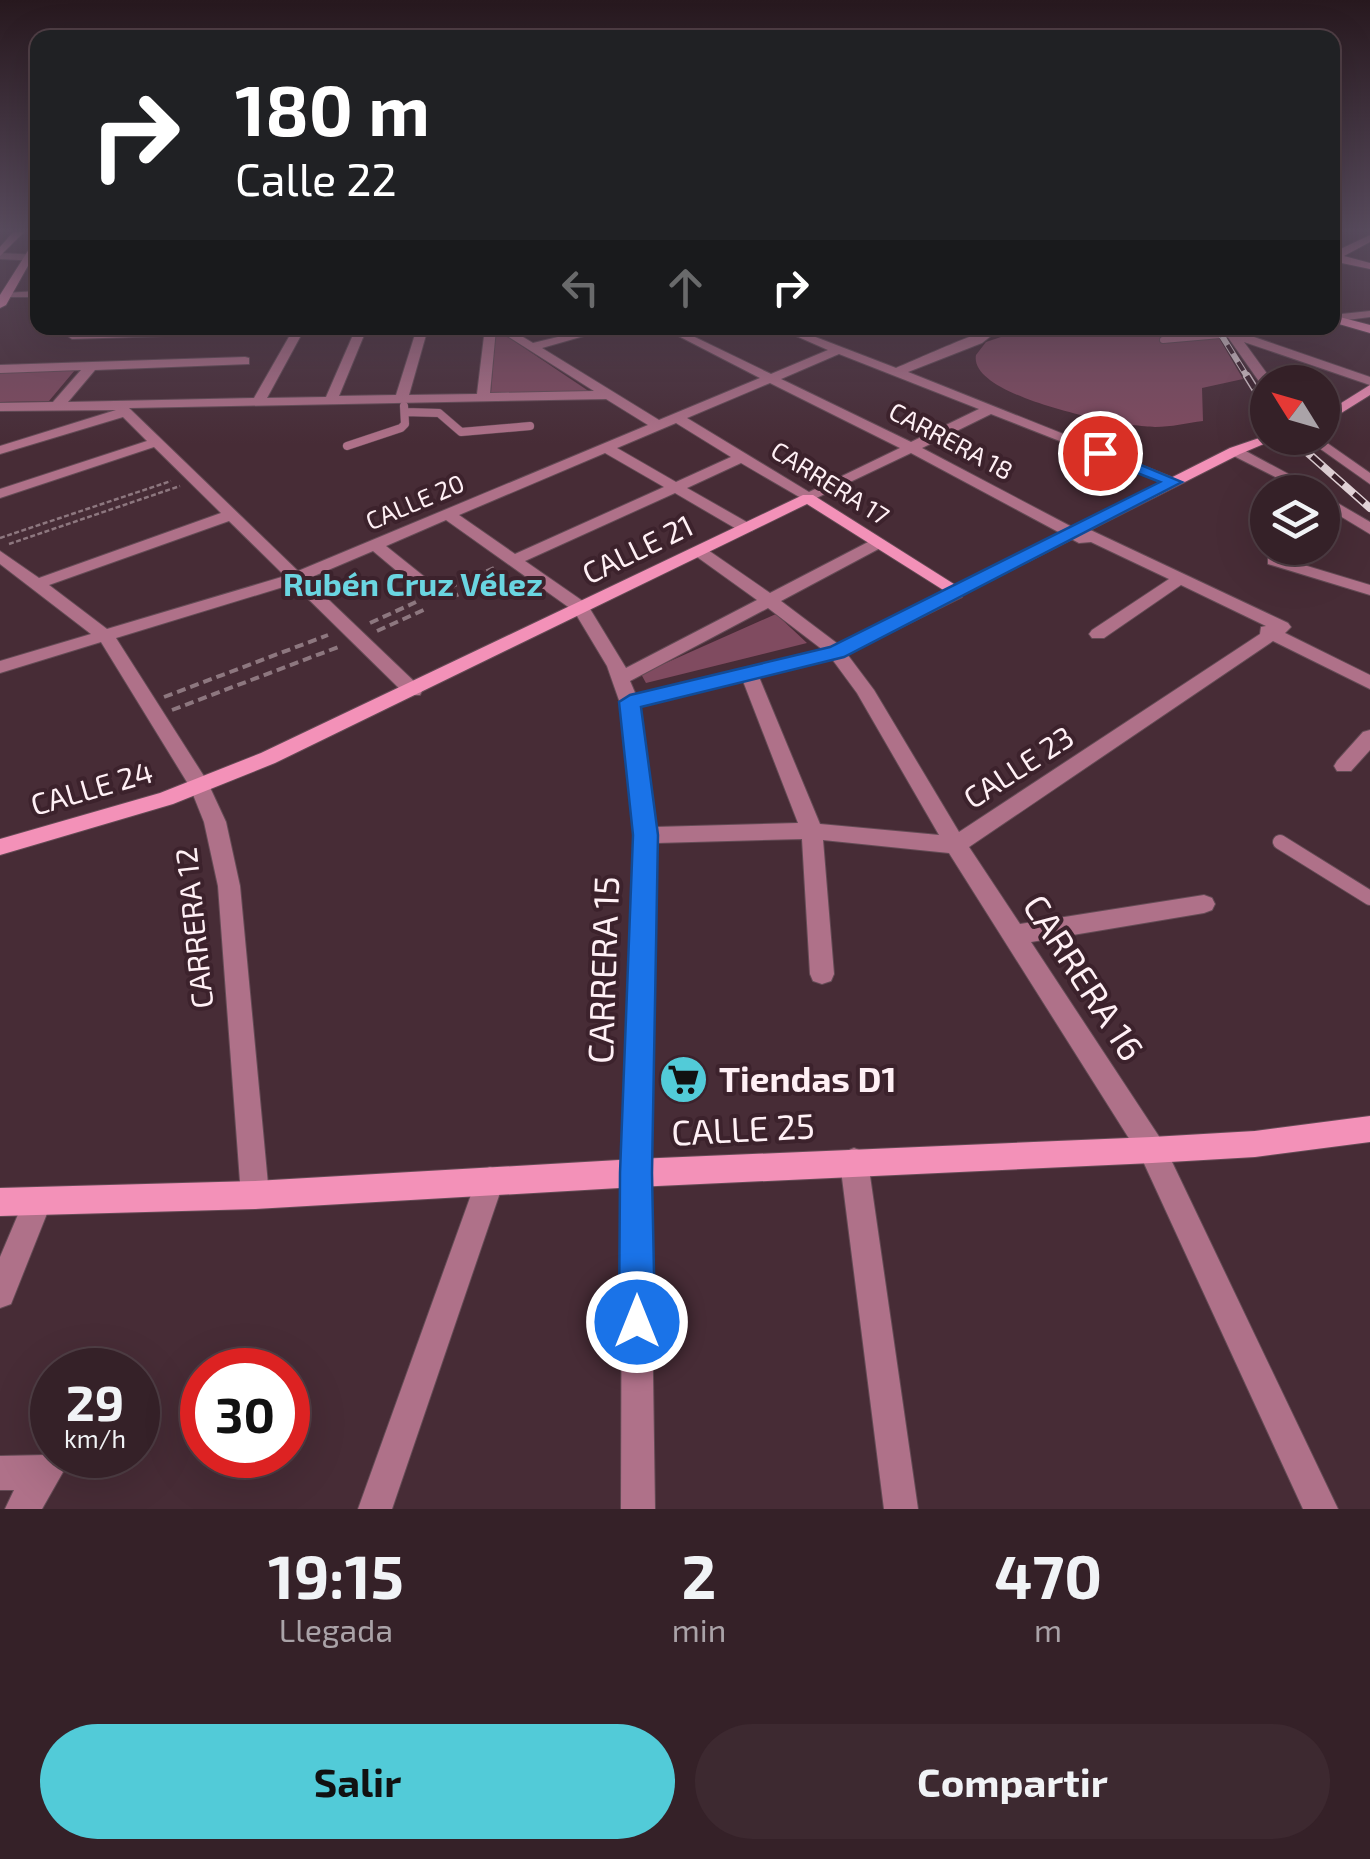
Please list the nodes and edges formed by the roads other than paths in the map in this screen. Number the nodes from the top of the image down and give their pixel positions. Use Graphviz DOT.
graph roads {
  1 [pos="1370,314"];
  2 [pos="1340,317"];
  3 [pos="1340,320"];
  4 [pos="1370,329"];
  5 [pos="73,335"];
  6 [pos="230,335"];
  7 [pos="295,335"];
  8 [pos="358,335"];
  9 [pos="420,335"];
  10 [pos="489,335"];
  11 [pos="514,335"];
  12 [pos="579,335"];
  13 [pos="682,335"];
  14 [pos="808,335"];
  15 [pos="983,335"];
  16 [pos="1200,335"];
  17 [pos="1233,335"];
  18 [pos="1241,335"];
  19 [pos="1163,340"];
  20 [pos="531,347"];
  21 [pos="838,350"];
  22 [pos="245,360"];
  23 [pos="1254,365"];
  24 [pos="91,366"];
  25 [pos="58,367"];
  26 [pos="0,369"];
  27 [pos="895,373"];
  28 [pos="768,378"];
  29 [pos="1370,381"];
  30 [pos="1370,389"];
  31 [pos="606,395"];
  32 [pos="261,396"];
  33 [pos="483,396"];
  34 [pos="332,398"];
  35 [pos="403,404"];
  36 [pos="57,406"];
  37 [pos="0,407"];
  38 [pos="121,408"];
  39 [pos="1340,409"];
  40 [pos="988,410"];
  41 [pos="676,417"];
  42 [pos="530,426"];
  43 [pos="658,426"];
  44 [pos="156,442"];
  45 [pos="348,446"];
  46 [pos="1250,446"];
  47 [pos="607,448"];
  48 [pos="912,448"];
  49 [pos="0,450"];
  50 [pos="1235,451"];
  51 [pos="1335,455"];
  52 [pos="742,457"];
  53 [pos="1282,475"];
  54 [pos="1370,480"];
  55 [pos="1174,482"];
  56 [pos="676,486"];
  57 [pos="0,494"];
  58 [pos="808,498"];
  59 [pos="1340,510"];
  60 [pos="231,515"];
  61 [pos="450,515"];
  62 [pos="746,528"];
  63 [pos="1370,529"];
  64 [pos="1078,532"];
  65 [pos="878,543"];
  66 [pos="375,545"];
  67 [pos="699,551"];
  68 [pos="0,556"];
  69 [pos="514,561"];
  70 [pos="1287,565"];
  71 [pos="295,578"];
  72 [pos="1174,583"];
  73 [pos="37,584"];
  74 [pos="1370,590"];
  75 [pos="956,592"];
  76 [pos="436,594"];
  77 [pos="771,599"];
  78 [pos="581,608"];
  79 [pos="1098,634"];
  80 [pos="1275,636"];
  81 [pos="106,637"];
  82 [pos="836,652"];
  83 [pos="0,667"];
  84 [pos="749,674"];
  85 [pos="621,678"];
  86 [pos="1370,683"];
  87 [pos="412,691"];
  88 [pos="630,702"];
  89 [pos="1370,737"];
  90 [pos="1344,766"];
  91 [pos="200,786"];
  92 [pos="812,832"];
  93 [pos="645,835"];
  94 [pos="1280,842"];
  95 [pos="956,845"];
  96 [pos="0,847"];
  97 [pos="1370,898"];
  98 [pos="1204,904"];
  99 [pos="1014,935"];
  100 [pos="822,974"];
  101 [pos="1370,1130"];
  102 [pos="1152,1150"];
  103 [pos="854,1162"];
  104 [pos="636,1173"];
  105 [pos="490,1181"];
  106 [pos="255,1195"];
  107 [pos="38,1201"];
  108 [pos="0,1202"];
  109 [pos="0,1293"];
  110 [pos="0,1472"];
  111 [pos="22,1509"];
  112 [pos="374,1509"];
  113 [pos="638,1509"];
  114 [pos="901,1509"];
  115 [pos="1320,1509"];
  1 -- 2 [label="street"];
  3 -- 4 [label="street"];
  5 -- 25 [label="street"];
  6 -- 22 [label="street"];
  7 -- 32 [label="street"];
  8 -- 34 [label="street"];
  9 -- 35 [label="street"];
  10 -- 33 [label="street"];
  11 -- 20 [label="street"];
  12 -- 20 [label="street"];
  13 -- 28 [label="street, CARRERA 18"];
  14 -- 21 [label="street"];
  15 -- 27 [label="street"];
  16 -- 19 [label="lane"];
  17 -- 23 [label="street"];
  18 -- 29 [label="street"];
  20 -- 31 [label="street"];
  21 -- 27 [label="street"];
  21 -- 28 [label="street, CALLE 20"];
  22 -- 24 [label="street"];
  22 -- 32 [label="street"];
  24 -- 25 [label="street"];
  24 -- 36 [label="street"];
  25 -- 26 [label="street"];
  27 -- 40 [label="street"];
  28 -- 41 [label="street, CALLE 20"];
  28 -- 48 [label="street, CARRERA 18"];
  30 -- 39 [label="street"];
  31 -- 33 [label="street"];
  31 -- 43 [label="street"];
  32 -- 34 [label="street"];
  32 -- 38 [label="street"];
  33 -- 35 [label="street"];
  34 -- 35 [label="street"];
  35 -- 42 [label="lane"];
  35 -- 45 [label="lane"];
  36 -- 37 [label="street"];
  36 -- 38 [label="street"];
  38 -- 44 [label="street"];
  38 -- 49 [label="street"];
  40 -- 48 [label="street, CALLE 21"];
  40 -- 55 [label="street"];
  41 -- 43 [label="street, CALLE 20"];
  41 -- 52 [label="street, CARRERA 17"];
  43 -- 47 [label="street, CALLE 20"];
  44 -- 57 [label="street"];
  44 -- 60 [label="street"];
  46 -- 50 [label="street"];
  47 -- 56 [label="street"];
  47 -- 61 [label="street, CALLE 20"];
  48 -- 58 [label="street, CALLE 21"];
  48 -- 64 [label="street, CARRERA 18"];
  50 -- 53 [label="street"];
  50 -- 55 [label="street"];
  51 -- 54 [label="street"];
  52 -- 56 [label="street"];
  52 -- 58 [label="street, CARRERA 17"];
  55 -- 64 [label="street"];
  56 -- 62 [label="street"];
  56 -- 69 [label="street"];
  58 -- 62 [label="street, CALLE 21"];
  58 -- 65 [label="street, CARRERA 17"];
  59 -- 63 [label="street"];
  60 -- 71 [label="street"];
  60 -- 73 [label="street"];
  61 -- 66 [label="street, CALLE 20"];
  61 -- 69 [label="street, CARRERA 15"];
  62 -- 67 [label="street, CALLE 21"];
  64 -- 72 [label="street, CARRERA 18"];
  64 -- 75 [label="street"];
  64 -- 80 [label="street"];
  65 -- 75 [label="street, CARRERA 17"];
  65 -- 77 [label="street"];
  66 -- 71 [label="street, CALLE 20"];
  66 -- 76 [label="street"];
  67 -- 77 [label="street, CARRERA 16"];
  67 -- 78 [label="street, CALLE 21"];
  68 -- 73 [label="street, CARRERA 12"];
  69 -- 78 [label="street, CARRERA 15"];
  70 -- 74 [label="street"];
  71 -- 81 [label="street, CALLE 20"];
  71 -- 87 [label="street"];
  72 -- 79 [label="street"];
  72 -- 80 [label="street, CARRERA 18"];
  73 -- 81 [label="street, CARRERA 12"];
  75 -- 82 [label="street"];
  77 -- 82 [label="street, CARRERA 16"];
  77 -- 85 [label="street"];
  78 -- 85 [label="street, CARRERA 15"];
  78 -- 87 [label="street, CALLE 21"];
  80 -- 86 [label="street, CARRERA 18"];
  80 -- 95 [label="street, CALLE 23"];
  81 -- 83 [label="street, CALLE 20"];
  81 -- 91 [label="street, CARRERA 12"];
  82 -- 84 [label="street"];
  82 -- 95 [label="street, CARRERA 16"];
  84 -- 88 [label="street"];
  84 -- 92 [label="street"];
  85 -- 88 [label="street, CARRERA 15"];
  87 -- 91 [label="street, CALLE 21"];
  88 -- 93 [label="street, CARRERA 15"];
  89 -- 90 [label="street"];
  91 -- 96 [label="street, CALLE 24"];
  91 -- 106 [label="street, CARRERA 12"];
  92 -- 93 [label="street, CALLE 23"];
  92 -- 95 [label="street, CALLE 23"];
  92 -- 100 [label="street"];
  93 -- 104 [label="street, CARRERA 15"];
  94 -- 97 [label="lane"];
  95 -- 99 [label="street, CARRERA 16"];
  98 -- 99 [label="street"];
  99 -- 102 [label="street, CARRERA 16"];
  101 -- 102 [label="street, CALLE 25"];
  102 -- 103 [label="street, CALLE 25"];
  102 -- 115 [label="street, CARRERA 16"];
  103 -- 104 [label="street, CALLE 25"];
  103 -- 114 [label="street"];
  104 -- 105 [label="street, CALLE 25"];
  104 -- 113 [label="street, CARRERA 15"];
  105 -- 106 [label="street, CALLE 25"];
  105 -- 112 [label="street"];
  106 -- 107 [label="street, CALLE 25"];
  107 -- 108 [label="street, CALLE 25"];
  107 -- 109 [label="street"];
  110 -- 111 [label="street"];
}
